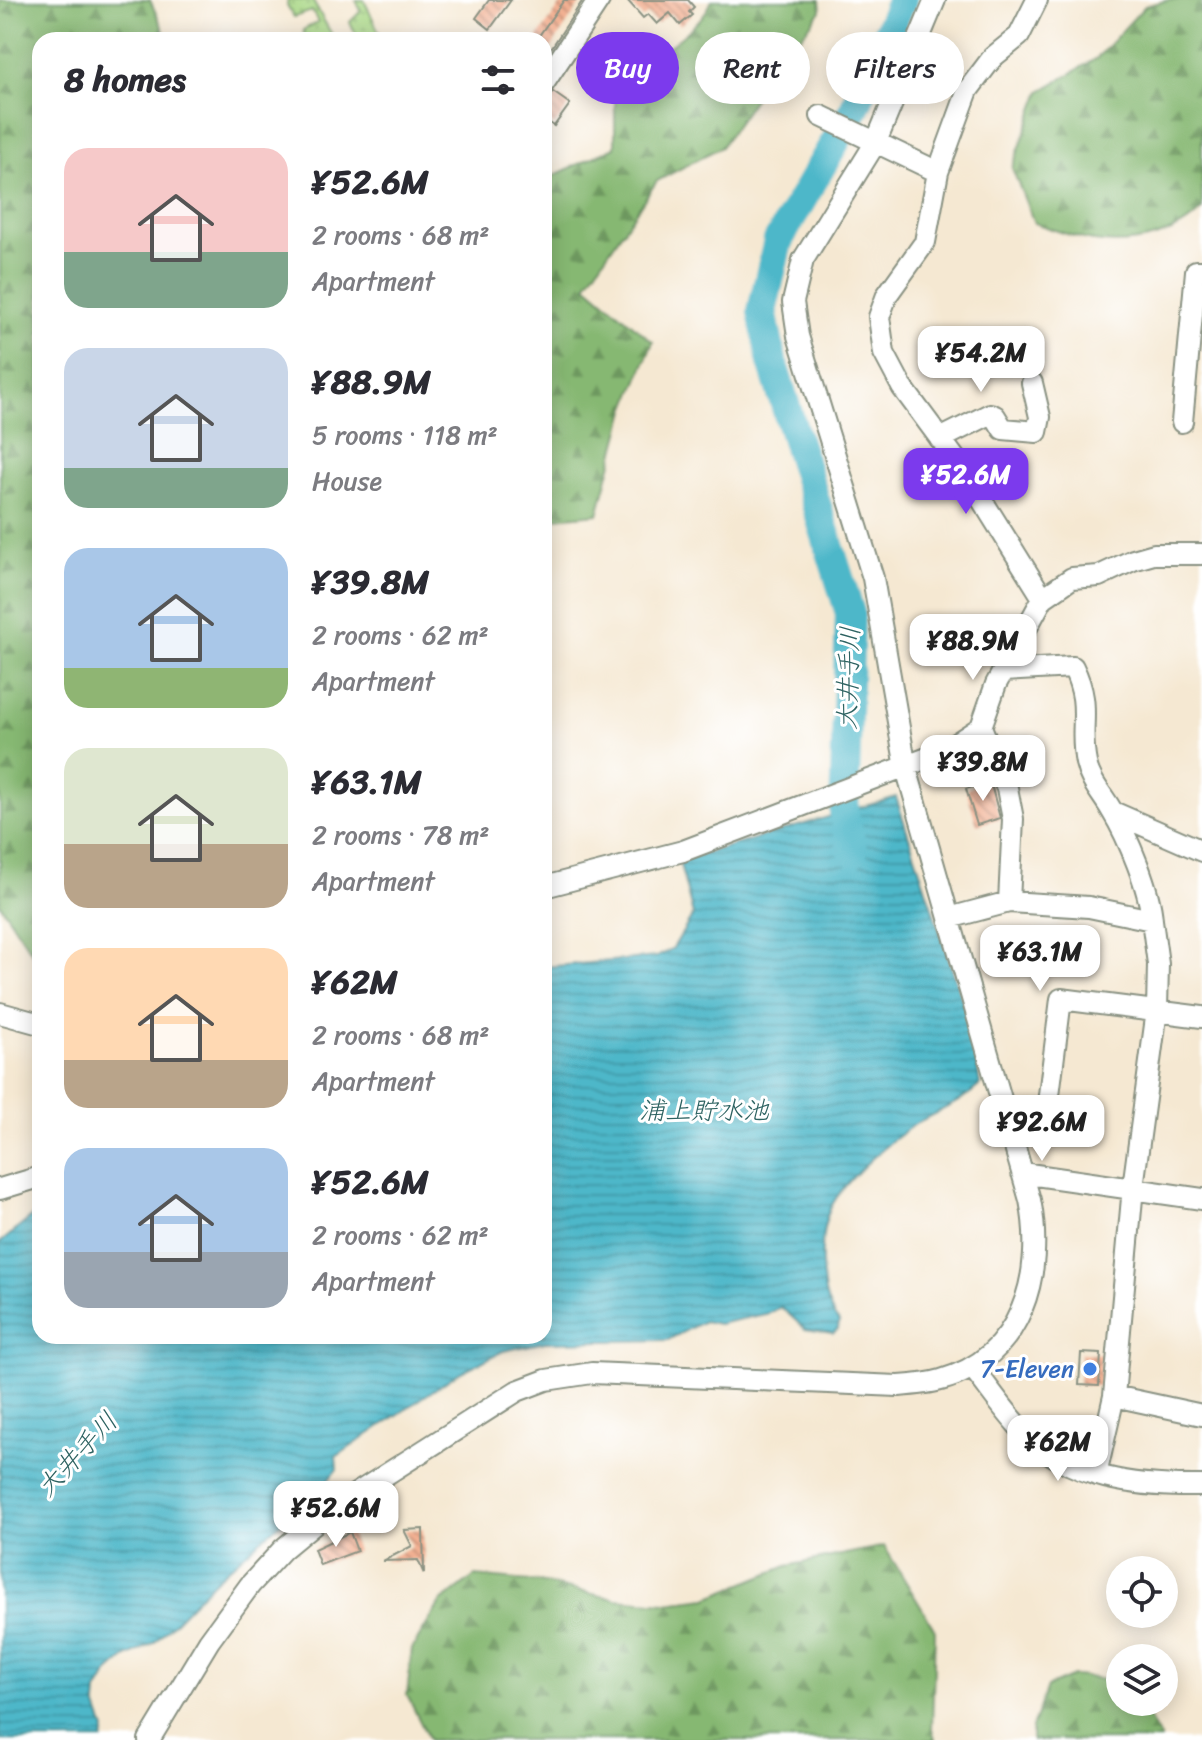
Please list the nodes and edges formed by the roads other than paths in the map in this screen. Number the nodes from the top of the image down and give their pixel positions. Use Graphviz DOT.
graph roads {
  1 [pos="599,0"];
  2 [pos="935,0"];
  3 [pos="1037,0"];
  4 [pos="552,71"];
  5 [pos="821,116"];
  6 [pos="876,142"];
  7 [pos="938,172"];
  8 [pos="1202,271"];
  9 [pos="1032,383"];
  10 [pos="1182,422"];
  11 [pos="940,439"];
  12 [pos="1202,554"];
  13 [pos="1043,598"];
  14 [pos="1003,671"];
  15 [pos="981,727"];
  16 [pos="906,768"];
  17 [pos="1113,812"];
  18 [pos="1202,851"];
  19 [pos="552,885"];
  20 [pos="1009,902"];
  21 [pos="949,918"];
  22 [pos="1152,920"];
  23 [pos="1157,1010"];
  24 [pos="0,1013"];
  25 [pos="1202,1017"];
  26 [pos="32,1022"];
  27 [pos="1007,1120"];
  28 [pos="1022,1173"];
  29 [pos="32,1179"];
  30 [pos="1133,1187"];
  31 [pos="0,1189"];
  32 [pos="1202,1199"];
  33 [pos="972,1367"];
  34 [pos="1114,1396"];
  35 [pos="1202,1415"];
  36 [pos="1096,1475"];
  37 [pos="1202,1486"];
  38 [pos="149,1740"];
  1 -- 4 [label="street"];
  2 -- 6 [label="street"];
  3 -- 7 [label="street"];
  5 -- 6 [label="street"];
  6 -- 7 [label="street"];
  6 -- 16 [label="street"];
  7 -- 11 [label="street"];
  8 -- 10 [label="street"];
  9 -- 11 [label="street"];
  11 -- 13 [label="street"];
  12 -- 13 [label="street"];
  13 -- 14 [label="street"];
  14 -- 15 [label="street"];
  14 -- 17 [label="street"];
  15 -- 16 [label="street"];
  15 -- 20 [label="street"];
  16 -- 19 [label="street"];
  16 -- 21 [label="street"];
  17 -- 18 [label="street"];
  17 -- 22 [label="street"];
  20 -- 21 [label="street"];
  20 -- 22 [label="street"];
  21 -- 27 [label="street"];
  22 -- 23 [label="street"];
  23 -- 25 [label="street"];
  23 -- 27 [label="street"];
  23 -- 30 [label="street"];
  24 -- 26 [label="street"];
  27 -- 28 [label="street"];
  28 -- 30 [label="street"];
  28 -- 33 [label="street"];
  29 -- 31 [label="street"];
  30 -- 32 [label="street"];
  30 -- 34 [label="street"];
  33 -- 36 [label="street"];
  33 -- 38 [label="street"];
  34 -- 35 [label="street"];
  34 -- 36 [label="street"];
  36 -- 37 [label="street"];
}
